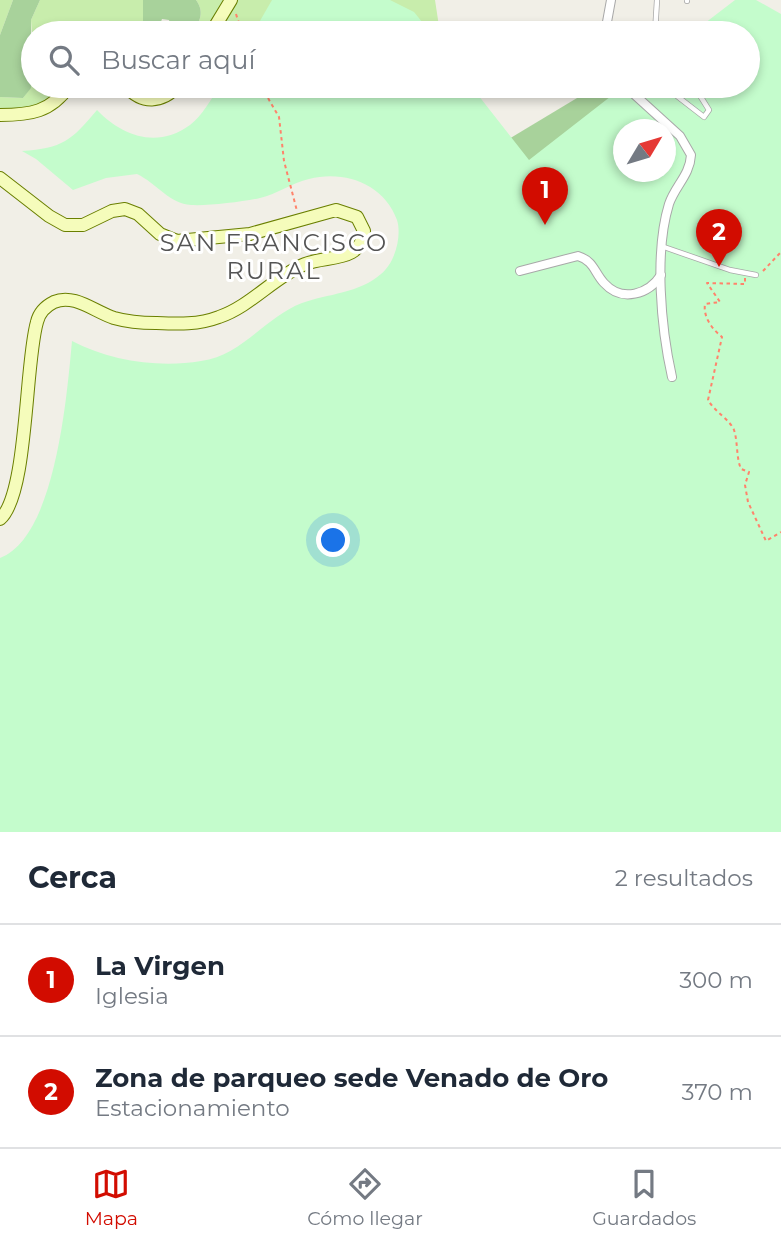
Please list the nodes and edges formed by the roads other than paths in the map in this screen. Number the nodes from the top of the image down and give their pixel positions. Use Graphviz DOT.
graph roads {
  1 [pos="611,0"];
  2 [pos="657,0"];
  3 [pos="233,6"];
  4 [pos="221,21"];
  5 [pos="608,21"];
  6 [pos="656,21"];
  7 [pos="57,98"];
  8 [pos="638,98"];
  9 [pos="679,98"];
  10 [pos="702,98"];
  11 [pos="0,116"];
  12 [pos="0,178"];
  13 [pos="664,247"];
  14 [pos="520,271"];
  15 [pos="661,275"];
  16 [pos="756,275"];
  17 [pos="672,377"];
  18 [pos="0,519"];
  1 -- 5 [label="street"];
  2 -- 6 [label="lane"];
  3 -- 4 [label="main road"];
  7 -- 11 [label="main road"];
  8 -- 13 [label="street"];
  9 -- 10 [label="lane"];
  12 -- 18 [label="main road"];
  13 -- 15 [label="street"];
  13 -- 16 [label="lane"];
  14 -- 15 [label="street"];
  15 -- 17 [label="street"];
}
